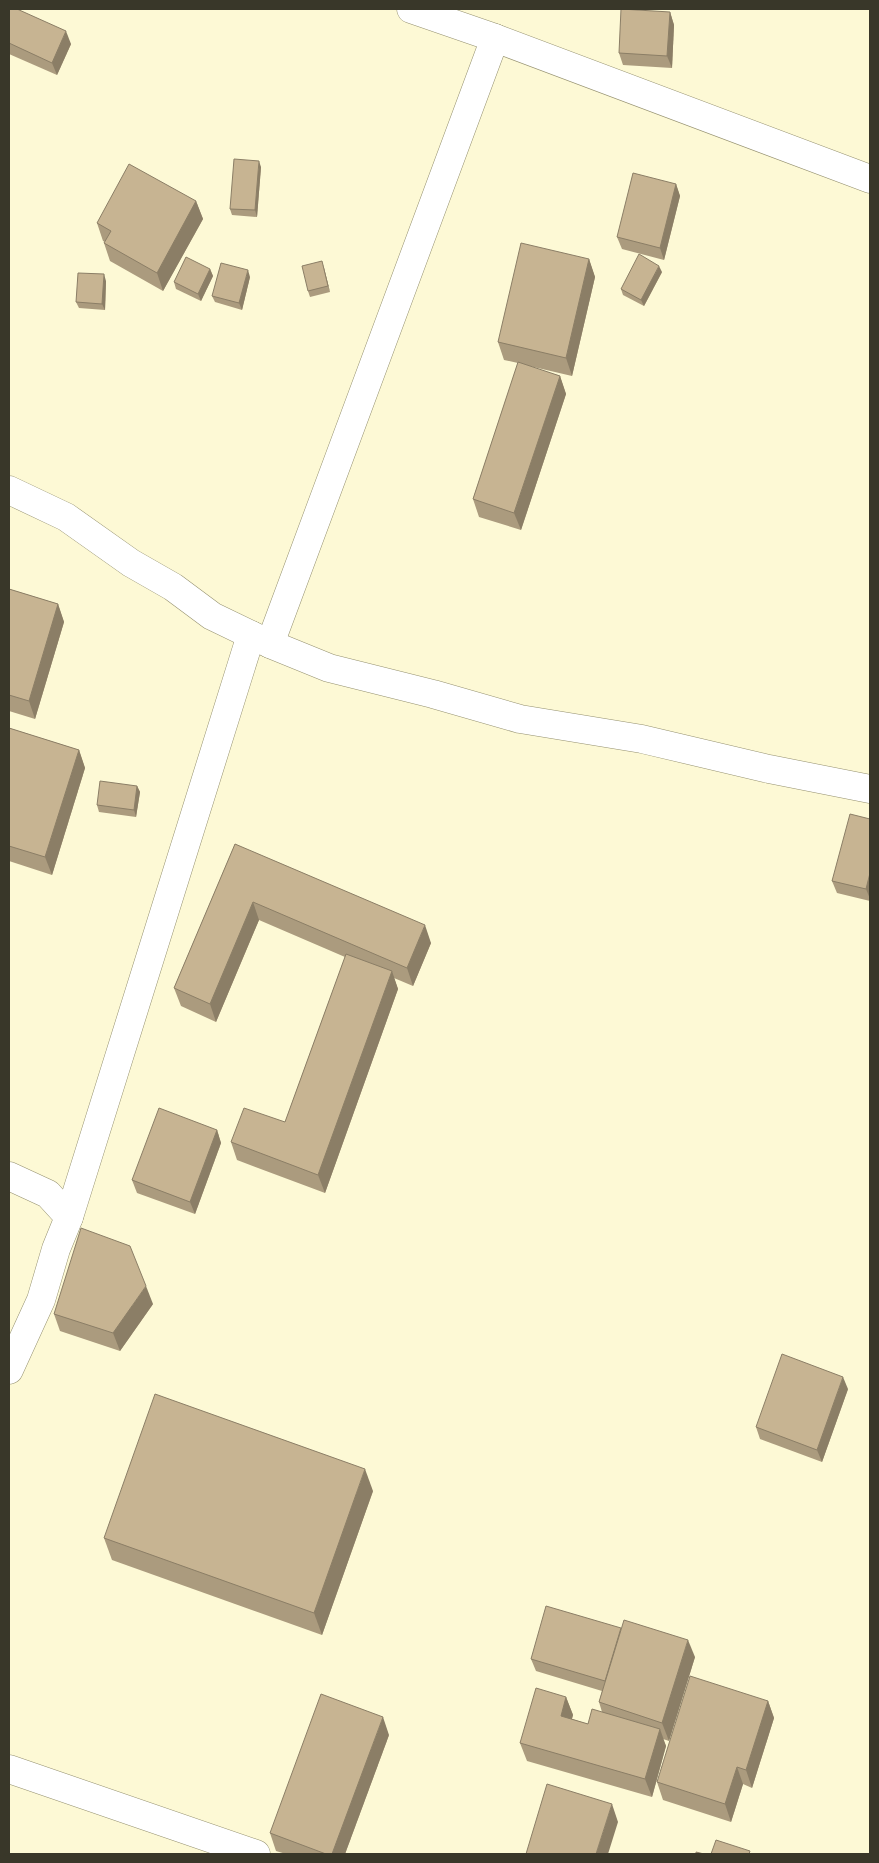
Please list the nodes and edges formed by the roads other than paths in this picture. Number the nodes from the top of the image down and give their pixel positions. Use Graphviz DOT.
graph roads {
  1 [pos="411,9"];
  2 [pos="495,38"];
  3 [pos="870,179"];
  4 [pos="9,490"];
  5 [pos="261,640"];
  6 [pos="870,789"];
  7 [pos="9,1176"];
  8 [pos="69,1217"];
  9 [pos="9,1370"];
  10 [pos="9,1769"];
  11 [pos="256,1854"];
  1 -- 2 [label="street"];
  2 -- 3 [label="street"];
  2 -- 5 [label="street"];
  4 -- 5 [label="street"];
  5 -- 6 [label="street"];
  5 -- 8 [label="street"];
  7 -- 8 [label="street"];
  8 -- 9 [label="street"];
  10 -- 11 [label="street"];
}
